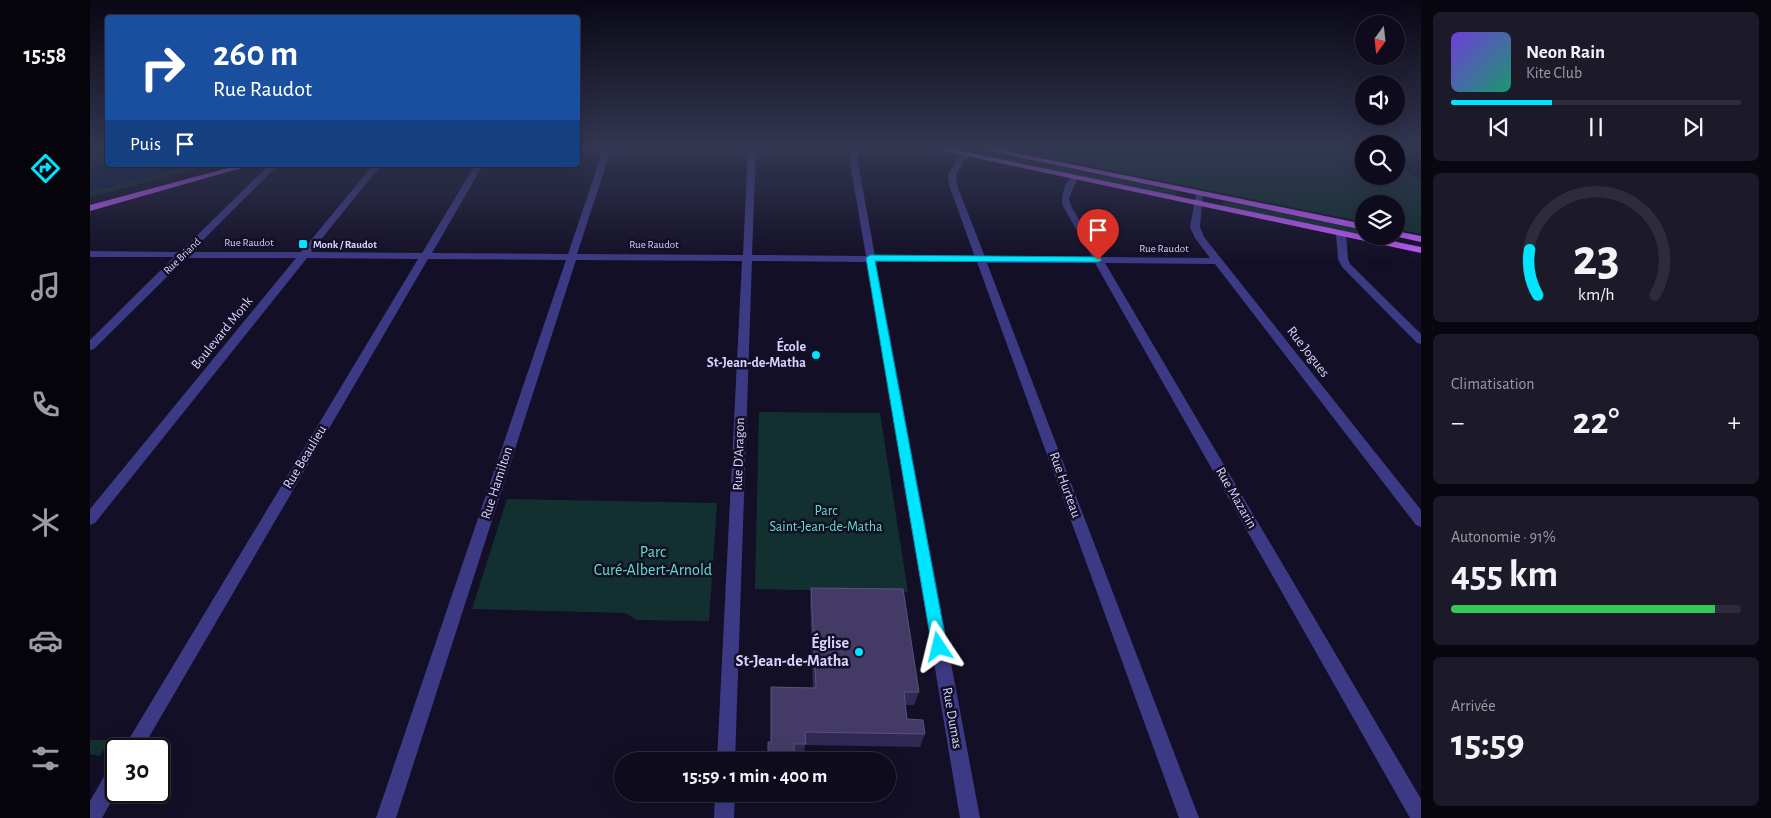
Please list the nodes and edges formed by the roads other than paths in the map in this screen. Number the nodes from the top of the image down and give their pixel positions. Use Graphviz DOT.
graph roads {
  1 [pos="146,185"];
  2 [pos="174,185"];
  3 [pos="254,185"];
  4 [pos="361,185"];
  5 [pos="467,185"];
  6 [pos="595,185"];
  7 [pos="751,185"];
  8 [pos="858,185"];
  9 [pos="953,185"];
  10 [pos="1071,185"];
  11 [pos="1117,185"];
  12 [pos="1133,185"];
  13 [pos="1199,199"];
  14 [pos="90,200"];
  15 [pos="90,208"];
  16 [pos="1355,225"];
  17 [pos="1341,234"];
  18 [pos="1405,236"];
  19 [pos="1421,239"];
  20 [pos="1421,250"];
  21 [pos="90,254"];
  22 [pos="184,254"];
  23 [pos="304,255"];
  24 [pos="426,255"];
  25 [pos="572,256"];
  26 [pos="748,257"];
  27 [pos="870,258"];
  28 [pos="980,259"];
  29 [pos="1098,260"];
  30 [pos="1218,260"];
  31 [pos="1421,340"];
  32 [pos="90,346"];
  33 [pos="90,520"];
  34 [pos="1421,521"];
  35 [pos="139,738"];
  36 [pos="726,752"];
  37 [pos="105,793"];
  38 [pos="724,802"];
  39 [pos="90,818"];
  40 [pos="386,818"];
  41 [pos="724,818"];
  42 [pos="970,818"];
  43 [pos="1189,818"];
  44 [pos="1421,818"];
  1 -- 14 [label="main road"];
  2 -- 15 [label="main road"];
  3 -- 22 [label="street, Rue Briand"];
  4 -- 23 [label="street, Boulevard Monk"];
  5 -- 24 [label="street, Rue Beaulieu"];
  6 -- 25 [label="street, Rue Hamilton"];
  7 -- 26 [label="street, Rue D'Aragon"];
  8 -- 27 [label="street, Rue Dumas"];
  9 -- 28 [label="street, Rue Hurteau"];
  10 -- 29 [label="street, Rue Mazarin"];
  11 -- 13 [label="main road"];
  12 -- 13 [label="main road"];
  13 -- 16 [label="main road"];
  13 -- 17 [label="main road"];
  13 -- 30 [label="street, Rue Jogues"];
  17 -- 20 [label="main road"];
  17 -- 31 [label="street"];
  18 -- 19 [label="main road"];
  21 -- 22 [label="street, Rue Raudot"];
  22 -- 23 [label="street, Rue Raudot"];
  22 -- 32 [label="street, Rue Briand"];
  23 -- 24 [label="street, Rue Raudot"];
  23 -- 33 [label="street, Boulevard Monk"];
  24 -- 25 [label="street, Rue Raudot"];
  24 -- 35 [label="street, Rue Beaulieu"];
  25 -- 26 [label="street, Rue Raudot"];
  25 -- 40 [label="street, Rue Hamilton"];
  26 -- 27 [label="street, Rue Raudot"];
  26 -- 36 [label="street, Rue D'Aragon"];
  27 -- 28 [label="street, Rue Raudot"];
  27 -- 42 [label="street, Rue Dumas"];
  28 -- 29 [label="street, Rue Raudot"];
  28 -- 43 [label="street, Rue Hurteau"];
  29 -- 30 [label="street, Rue Raudot"];
  29 -- 44 [label="street, Rue Mazarin"];
  30 -- 34 [label="street, Rue Jogues"];
  37 -- 39 [label="street"];
  38 -- 41 [label="street"];
}
